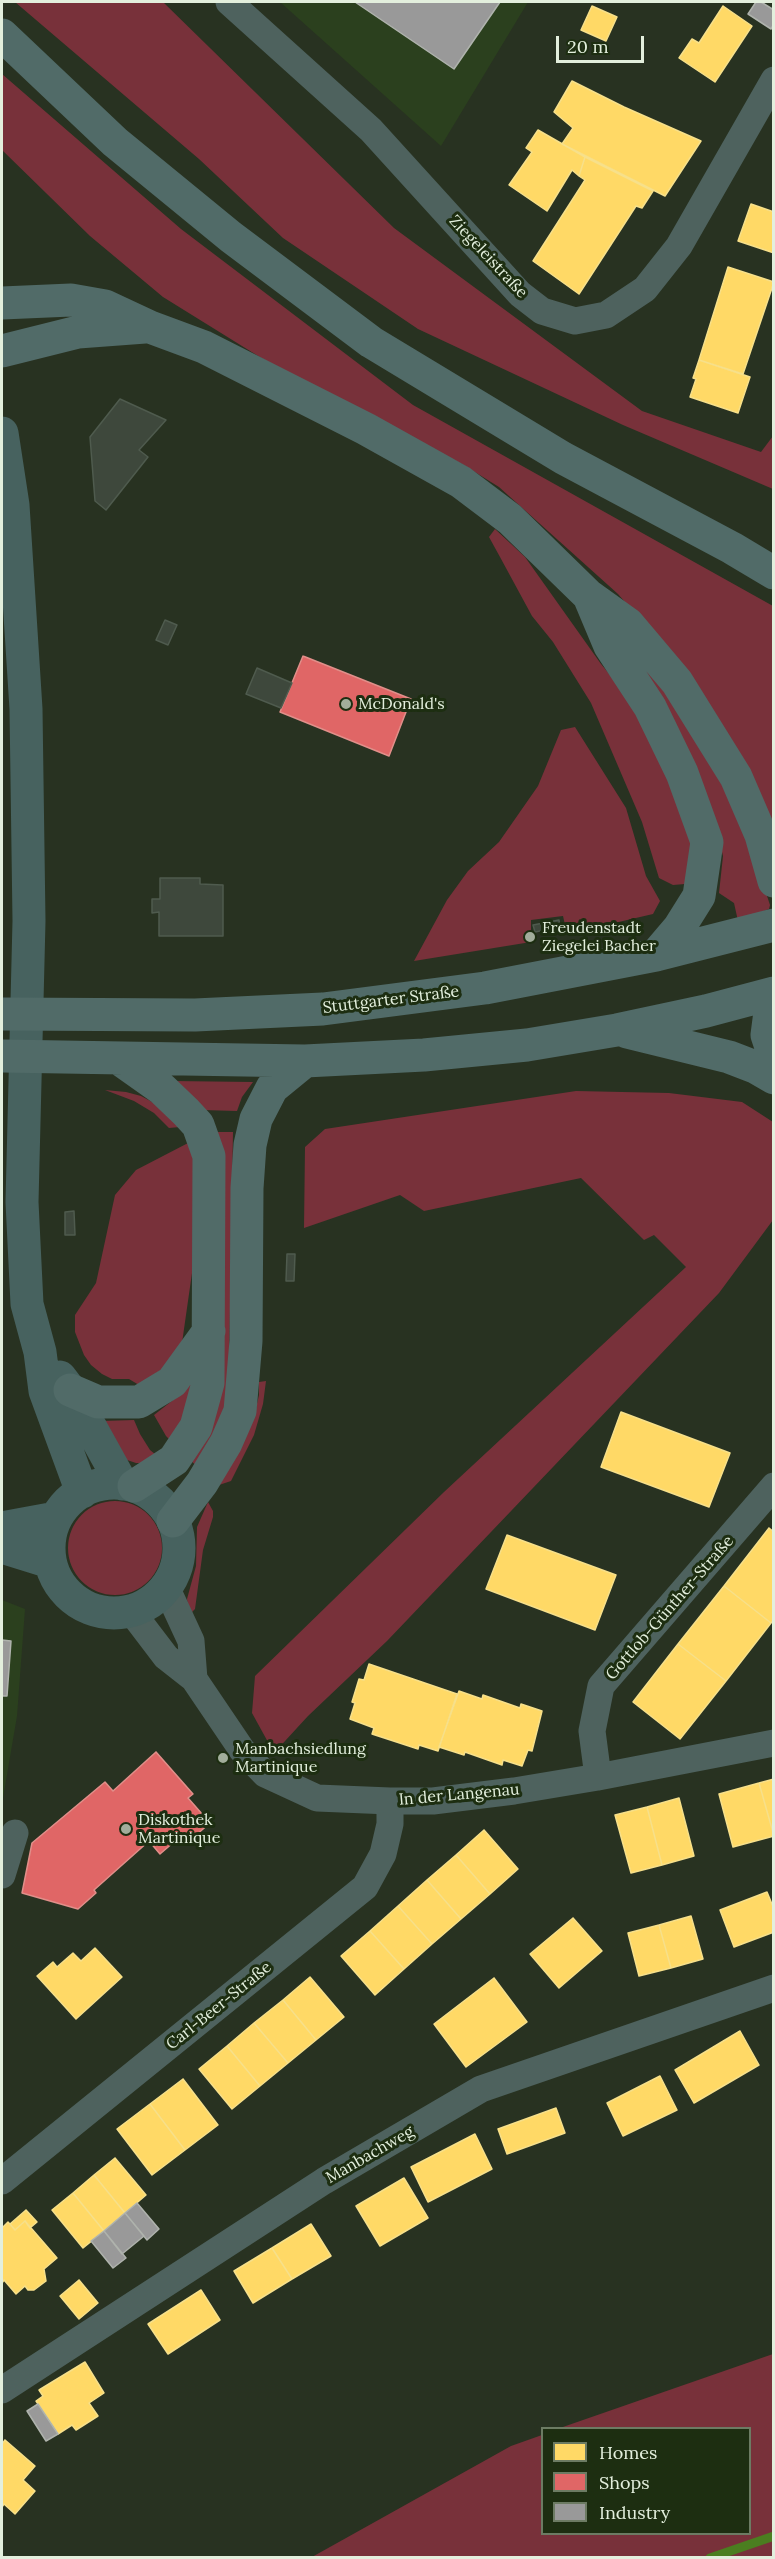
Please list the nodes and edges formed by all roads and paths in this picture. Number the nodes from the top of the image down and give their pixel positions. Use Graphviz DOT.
graph roads {
  1 [pos="230,2"];
  2 [pos="2,35"];
  3 [pos="774,80"];
  4 [pos="2,303"];
  5 [pos="150,327"];
  6 [pos="2,351"];
  7 [pos="2,433"];
  8 [pos="732,548"];
  9 [pos="774,560"];
  10 [pos="774,573"];
  11 [pos="589,596"];
  12 [pos="767,839"];
  13 [pos="774,881"];
  14 [pos="774,925"];
  15 [pos="656,955"];
  16 [pos="774,993"];
  17 [pos="774,1005"];
  18 [pos="2,1014"];
  19 [pos="616,1030"];
  20 [pos="2,1056"];
  21 [pos="774,1056"];
  22 [pos="121,1060"];
  23 [pos="305,1062"];
  24 [pos="774,1078"];
  25 [pos="209,1330"];
  26 [pos="40,1352"];
  27 [pos="70,1390"];
  28 [pos="128,1485"];
  29 [pos="774,1486"];
  30 [pos="82,1492"];
  31 [pos="56,1518"];
  32 [pos="173,1521"];
  33 [pos="2,1528"];
  34 [pos="2,1547"];
  35 [pos="50,1562"];
  36 [pos="166,1587"];
  37 [pos="131,1611"];
  38 [pos="194,1679"];
  39 [pos="774,1743"];
  40 [pos="598,1777"];
  41 [pos="390,1801"];
  42 [pos="15,1833"];
  43 [pos="2,1875"];
  44 [pos="774,1988"];
  45 [pos="2,2181"];
  46 [pos="2,2390"];
  1 -- 3 [label="street, Ziegeleistraße"];
  2 -- 8 [label="main road"];
  4 -- 5 [label="main road"];
  5 -- 6 [label="main road"];
  5 -- 11 [label="main road"];
  7 -- 26 [label="street"];
  8 -- 9 [label="main road"];
  8 -- 10 [label="main road"];
  11 -- 12 [label="main road"];
  11 -- 15 [label="main road"];
  12 -- 13 [label="main road"];
  14 -- 15 [label="main road, Stuttgarter Straße"];
  15 -- 18 [label="main road, Stuttgarter Straße"];
  16 -- 19 [label="main road"];
  17 -- 21 [label="main road"];
  19 -- 23 [label="main road"];
  19 -- 24 [label="main road"];
  20 -- 22 [label="main road"];
  22 -- 23 [label="main road"];
  22 -- 25 [label="main road"];
  23 -- 32 [label="main road"];
  25 -- 27 [label="main road"];
  25 -- 28 [label="main road"];
  26 -- 27 [label="street"];
  26 -- 30 [label="street"];
  27 -- 28 [label="street"];
  28 -- 30 [label="street"];
  28 -- 32 [label="street"];
  29 -- 40 [label="street, Gottlob-Günther-Straße"];
  30 -- 31 [label="street"];
  31 -- 33 [label="street"];
  31 -- 35 [label="street"];
  32 -- 36 [label="street"];
  34 -- 35 [label="street"];
  35 -- 37 [label="street"];
  36 -- 37 [label="street"];
  36 -- 38 [label="street, In der Langenau"];
  37 -- 38 [label="street, In der Langenau"];
  38 -- 41 [label="street, In der Langenau"];
  39 -- 40 [label="street, In der Langenau"];
  40 -- 41 [label="street, In der Langenau"];
  41 -- 45 [label="street, Carl-Beer-Straße"];
  42 -- 43 [label="street"];
  44 -- 46 [label="street, Manbachweg"];
}
